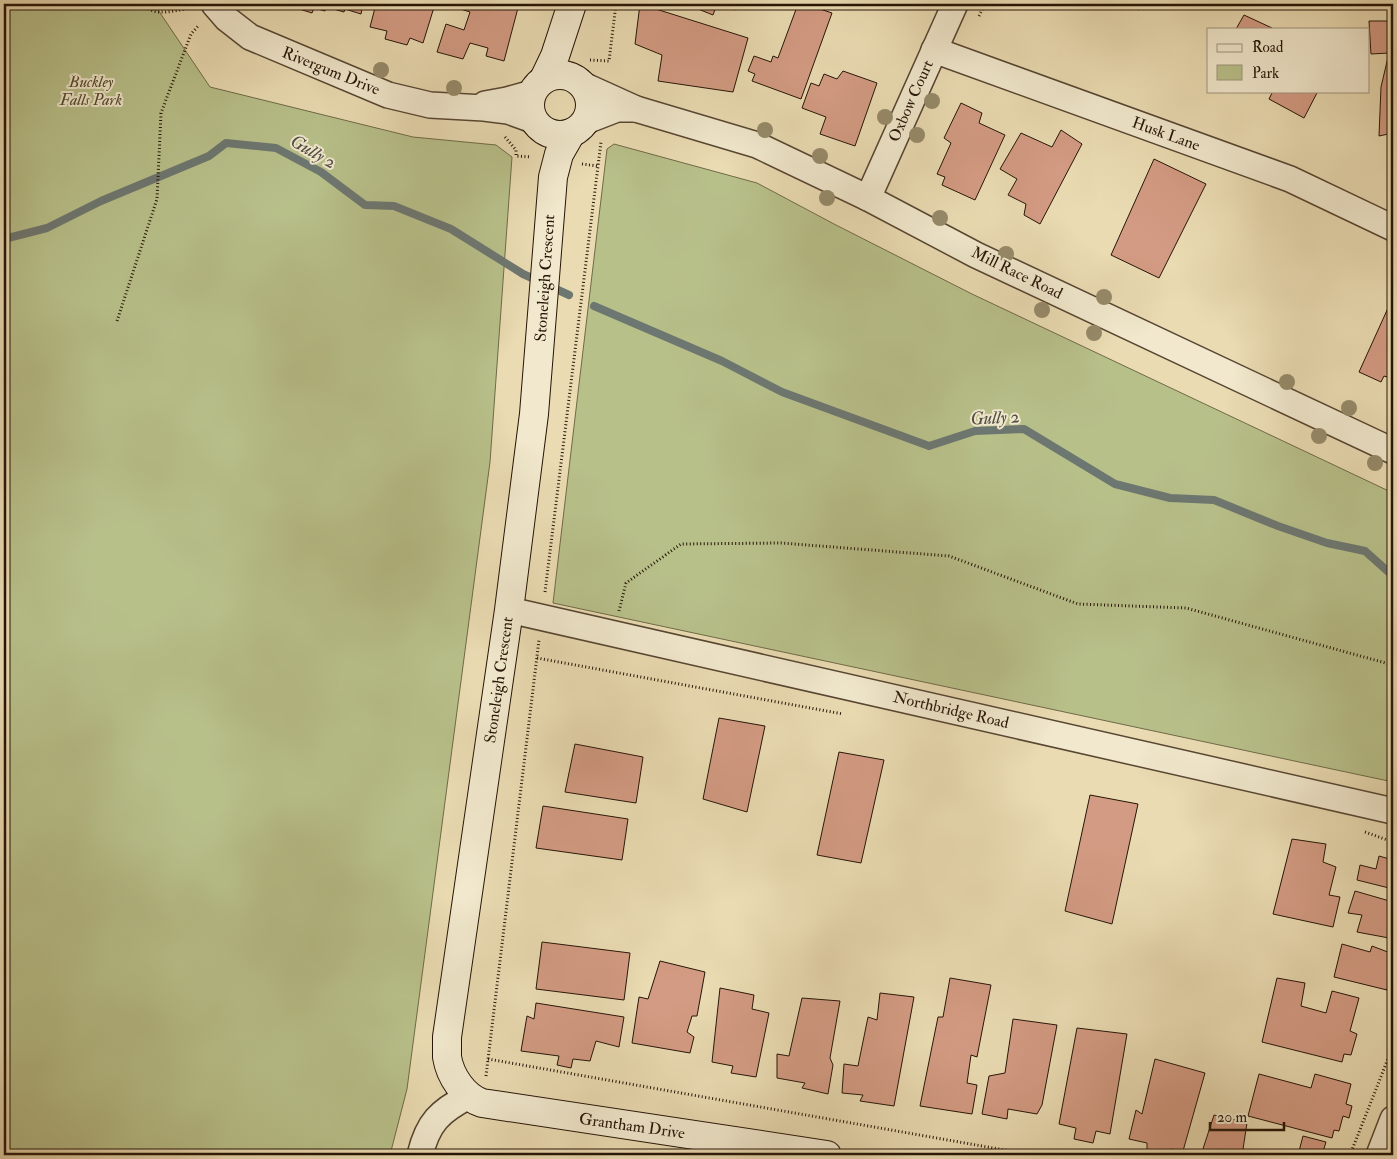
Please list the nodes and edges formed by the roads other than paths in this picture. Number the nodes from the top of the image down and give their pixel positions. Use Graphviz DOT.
graph roads {
  1 [pos="954,4"];
  2 [pos="210,5"];
  3 [pos="571,7"];
  4 [pos="934,50"];
  5 [pos="579,82"];
  6 [pos="538,86"];
  7 [pos="463,108"];
  8 [pos="636,108"];
  9 [pos="536,124"];
  10 [pos="578,127"];
  11 [pos="553,177"];
  12 [pos="868,198"];
  13 [pos="1393,228"];
  14 [pos="1393,451"];
  15 [pos="509,610"];
  16 [pos="1393,810"];
  17 [pos="469,1096"];
  18 [pos="1393,1119"];
  19 [pos="420,1155"];
  20 [pos="827,1155"];
  21 [pos="1379,1155"];
  1 -- 4 [label="street, Oxbow Court"];
  2 -- 7 [label="street, Rivergum Drive"];
  3 -- 5 [label="street, Stoneleigh Crescent"];
  3 -- 6 [label="street, Stoneleigh Crescent"];
  4 -- 12 [label="street, Oxbow Court"];
  4 -- 13 [label="street, Husk Lane"];
  5 -- 6 [label="street"];
  5 -- 8 [label="street, Mill Race Road"];
  5 -- 10 [label="street, Stoneleigh Crescent"];
  6 -- 7 [label="street, Rivergum Drive"];
  6 -- 9 [label="street, Stoneleigh Crescent"];
  7 -- 9 [label="street, Rivergum Drive"];
  8 -- 10 [label="street, Mill Race Road"];
  8 -- 12 [label="street, Mill Race Road"];
  9 -- 10 [label="street"];
  9 -- 11 [label="street, Stoneleigh Crescent"];
  10 -- 11 [label="street, Stoneleigh Crescent"];
  11 -- 15 [label="street, Stoneleigh Crescent"];
  12 -- 14 [label="street, Mill Race Road"];
  15 -- 16 [label="street, Northbridge Road"];
  15 -- 17 [label="street, Stoneleigh Crescent"];
  17 -- 19 [label="street"];
  17 -- 20 [label="street, Grantham Drive"];
  18 -- 21 [label="street"];
}
